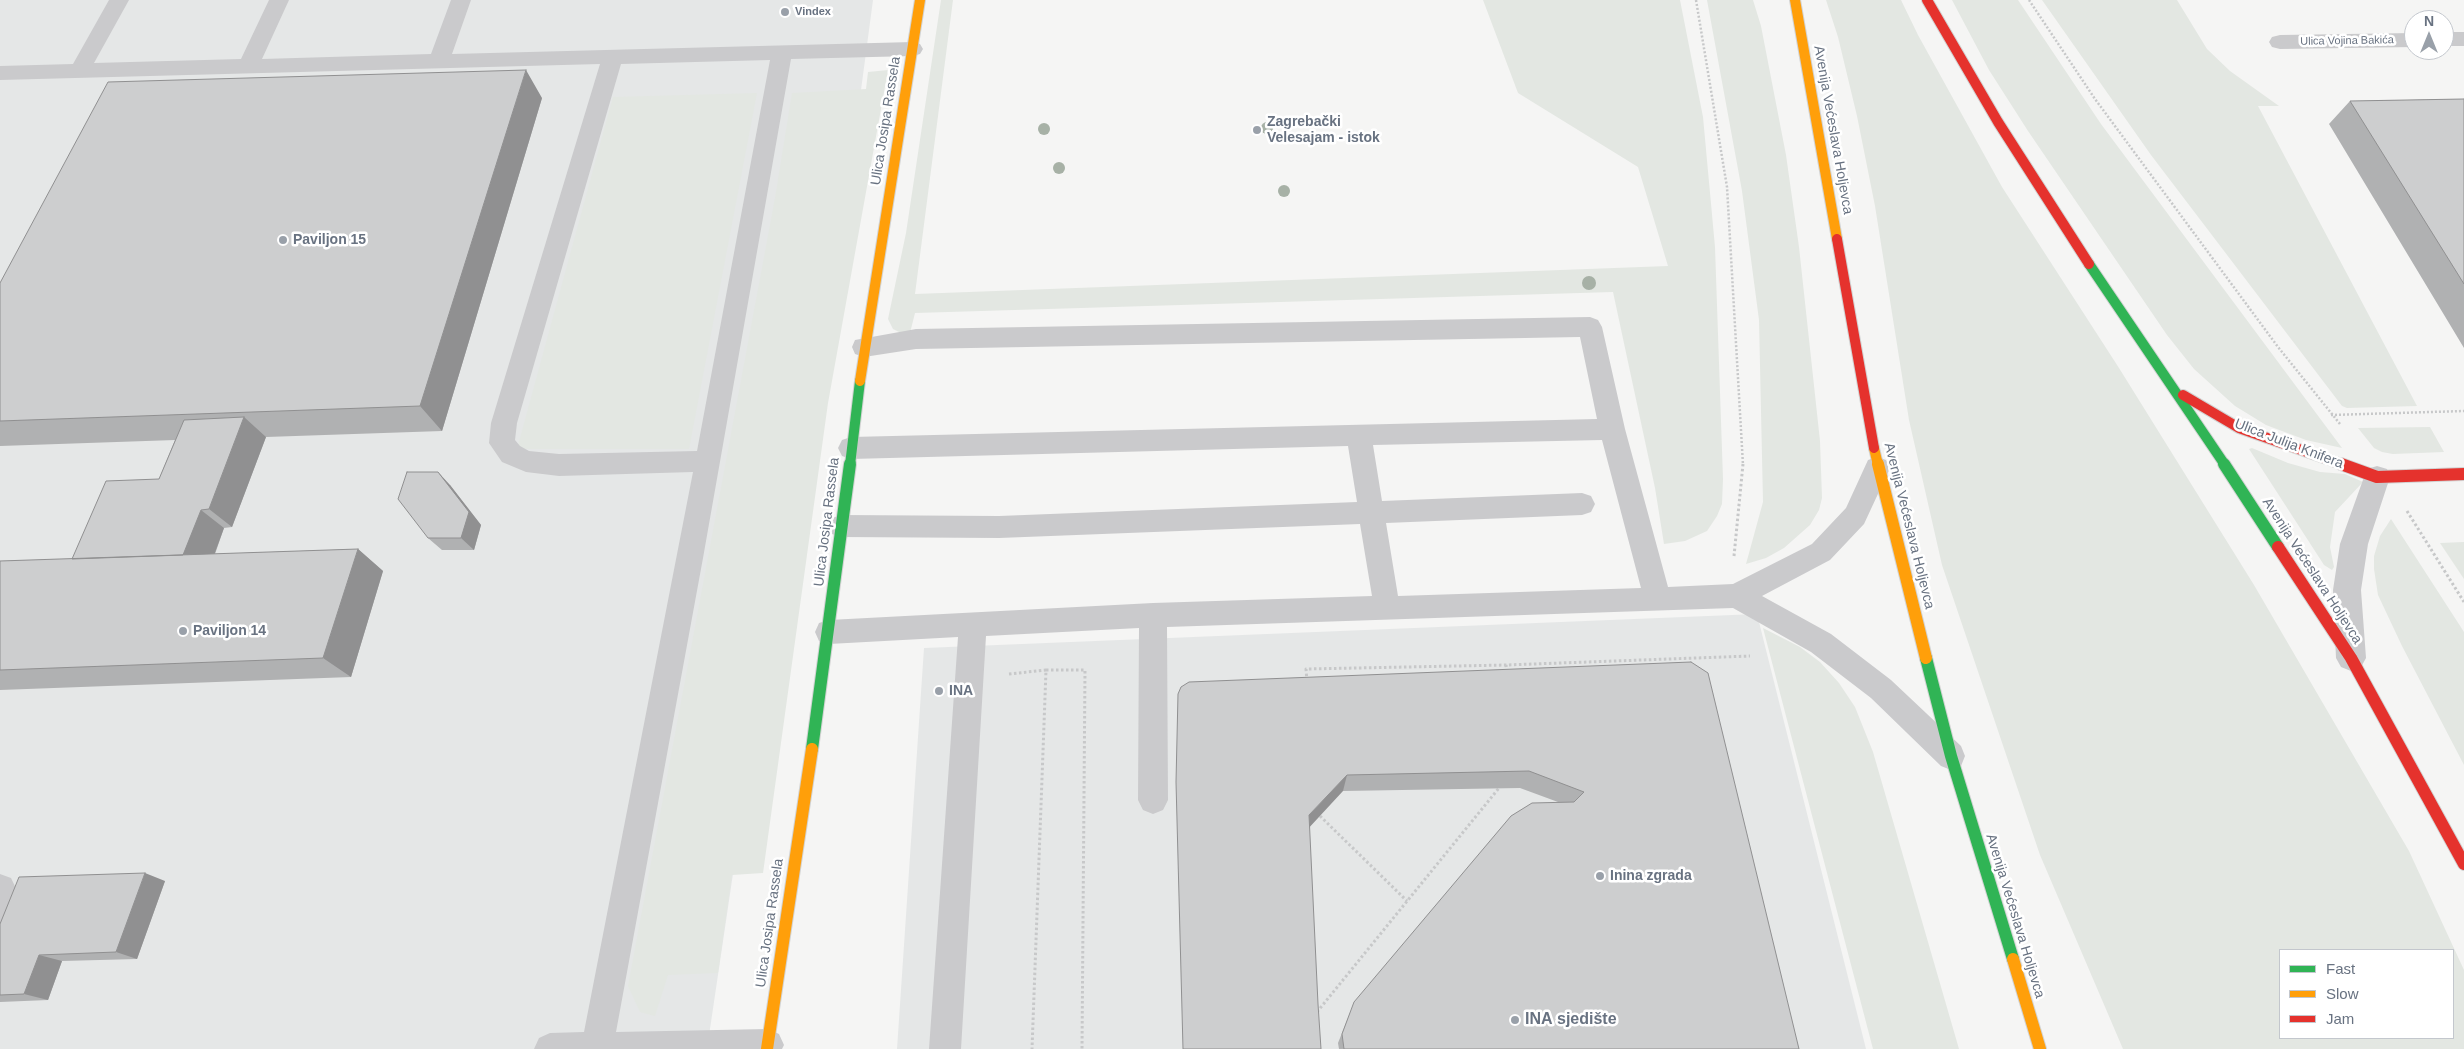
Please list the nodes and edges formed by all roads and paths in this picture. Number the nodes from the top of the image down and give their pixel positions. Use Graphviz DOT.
graph roads {
  1 [pos="119,0"];
  2 [pos="280,0"];
  3 [pos="461,0"];
  4 [pos="920,0"];
  5 [pos="1696,0"];
  6 [pos="1794,0"];
  7 [pos="1927,0"];
  8 [pos="2029,0"];
  9 [pos="2404,40"];
  10 [pos="2280,42"];
  11 [pos="914,49"];
  12 [pos="782,53"];
  13 [pos="613,57"];
  14 [pos="439,62"];
  15 [pos="248,67"];
  16 [pos="80,71"];
  17 [pos="0,73"];
  18 [pos="864,347"];
  19 [pos="2177,392"];
  20 [pos="2464,411"];
  21 [pos="2331,416"];
  22 [pos="2343,428"];
  23 [pos="1612,429"];
  24 [pos="1359,437"];
  25 [pos="851,448"];
  26 [pos="708,461"];
  27 [pos="1878,468"];
  28 [pos="2464,474"];
  29 [pos="2377,477"];
  30 [pos="1582,504"];
  31 [pos="2404,507"];
  32 [pos="1372,512"];
  33 [pos="841,526"];
  34 [pos="1733,562"];
  35 [pos="1736,596"];
  36 [pos="1658,600"];
  37 [pos="2464,602"];
  38 [pos="1386,608"];
  39 [pos="1153,615"];
  40 [pos="973,624"];
  41 [pos="829,632"];
  42 [pos="1750,656"];
  43 [pos="2351,658"];
  44 [pos="1506,665"];
  45 [pos="1046,670"];
  46 [pos="998,675"];
  47 [pos="1509,680"];
  48 [pos="1307,688"];
  49 [pos="1951,756"];
  50 [pos="1499,788"];
  51 [pos="1153,800"];
  52 [pos="1320,816"];
  53 [pos="2464,864"];
  54 [pos="0,889"];
  55 [pos="1407,901"];
  56 [pos="0,923"];
  57 [pos="1315,1015"];
  58 [pos="597,1047"];
  59 [pos="767,1047"];
  60 [pos="550,1049"];
  61 [pos="945,1049"];
  62 [pos="1032,1049"];
  63 [pos="1082,1049"];
  64 [pos="2040,1049"];
  1 -- 16 [label="lane"];
  2 -- 15 [label="lane"];
  3 -- 14 [label="lane"];
  4 -- 11 [label="main road, Ulica Josipa Rassela"];
  5 -- 34 [label="path"];
  6 -- 27 [label="main road, Avenija Većeslava Holjevca"];
  7 -- 19 [label="main road, Avenija Većeslava Holjevca"];
  8 -- 21 [label="path"];
  9 -- 10 [label="street, Ulica Vojina Bakića"];
  11 -- 12 [label="lane"];
  11 -- 18 [label="main road, Ulica Josipa Rassela"];
  12 -- 13 [label="lane"];
  12 -- 26 [label="lane"];
  13 -- 14 [label="lane"];
  13 -- 26 [label="lane"];
  14 -- 15 [label="lane"];
  15 -- 16 [label="lane"];
  16 -- 17 [label="lane"];
  18 -- 23 [label="lane"];
  18 -- 25 [label="main road, Ulica Josipa Rassela"];
  19 -- 29 [label="main road, Ulica Julija Knifera"];
  19 -- 43 [label="main road, Avenija Većeslava Holjevca"];
  20 -- 21 [label="path"];
  21 -- 22 [label="path"];
  23 -- 24 [label="lane"];
  23 -- 36 [label="lane"];
  24 -- 25 [label="lane"];
  24 -- 32 [label="lane"];
  25 -- 33 [label="main road, Ulica Josipa Rassela"];
  26 -- 58 [label="lane"];
  27 -- 35 [label="lane"];
  27 -- 49 [label="main road, Avenija Većeslava Holjevca"];
  28 -- 29 [label="main road, Ulica Julija Knifera"];
  29 -- 43 [label="street"];
  30 -- 32 [label="lane"];
  31 -- 37 [label="path"];
  32 -- 33 [label="lane"];
  32 -- 38 [label="lane"];
  33 -- 41 [label="main road, Ulica Josipa Rassela"];
  35 -- 36 [label="lane"];
  35 -- 49 [label="lane"];
  36 -- 38 [label="lane"];
  38 -- 39 [label="lane"];
  39 -- 40 [label="lane"];
  39 -- 51 [label="lane"];
  40 -- 41 [label="lane"];
  40 -- 61 [label="lane"];
  41 -- 59 [label="main road, Ulica Josipa Rassela"];
  42 -- 44 [label="path"];
  43 -- 53 [label="main road, Avenija Većeslava Holjevca"];
  44 -- 47 [label="path"];
  44 -- 48 [label="path"];
  45 -- 46 [label="path"];
  45 -- 62 [label="path"];
  45 -- 63 [label="path"];
  49 -- 64 [label="main road, Avenija Većeslava Holjevca"];
  50 -- 55 [label="path"];
  52 -- 55 [label="path"];
  54 -- 56 [label="lane"];
  55 -- 57 [label="path"];
  58 -- 59 [label="lane"];
  58 -- 60 [label="lane"];
}
